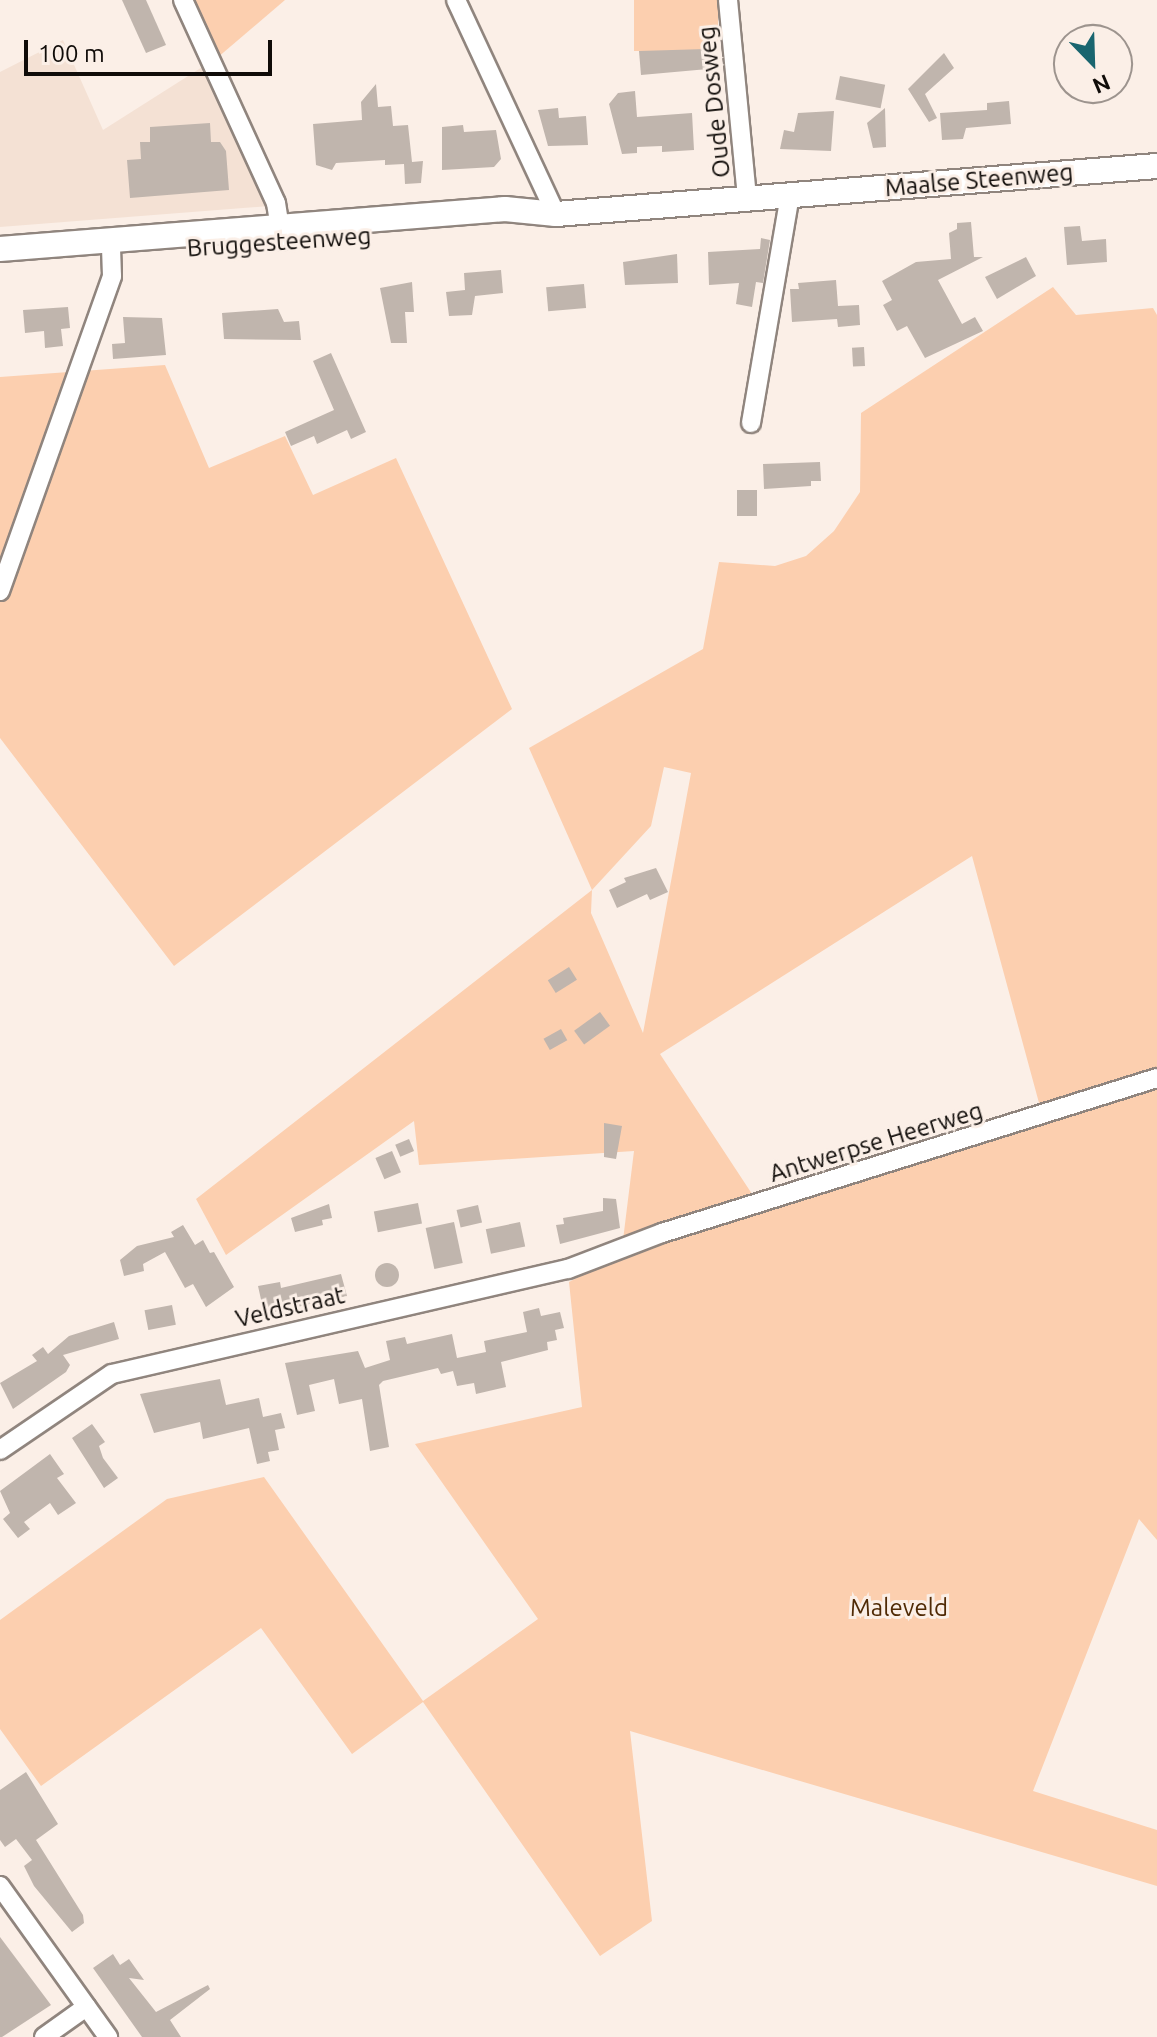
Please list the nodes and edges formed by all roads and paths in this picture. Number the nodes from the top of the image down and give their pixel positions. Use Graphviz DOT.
graph roads {
  1 [pos="183,0"];
  2 [pos="456,0"];
  3 [pos="728,0"];
  4 [pos="1157,166"];
  5 [pos="795,195"];
  6 [pos="747,198"];
  7 [pos="556,214"];
  8 [pos="281,234"];
  9 [pos="111,248"];
  10 [pos="0,249"];
  11 [pos="0,263"];
  12 [pos="751,423"];
  13 [pos="0,591"];
  14 [pos="1157,1078"];
  15 [pos="609,1253"];
  16 [pos="0,1450"];
  17 [pos="2,1894"];
  18 [pos="86,2007"];
  19 [pos="44,2037"];
  20 [pos="108,2037"];
  1 -- 8 [label="street"];
  2 -- 7 [label="street"];
  3 -- 6 [label="street, Oude Dosweg"];
  4 -- 5 [label="main road, Maalse Steenweg"];
  5 -- 6 [label="main road, Bruggesteenweg"];
  5 -- 12 [label="street"];
  6 -- 7 [label="main road, Bruggesteenweg"];
  7 -- 8 [label="main road, Bruggesteenweg"];
  8 -- 9 [label="main road, Bruggesteenweg"];
  9 -- 10 [label="main road, Bruggesteenweg"];
  9 -- 11 [label="main road, Bruggesteenweg"];
  9 -- 13 [label="street"];
  14 -- 15 [label="street, Antwerpse Heerweg"];
  15 -- 16 [label="street, Veldstraat"];
  17 -- 18 [label="street"];
  18 -- 19 [label="street"];
  18 -- 20 [label="street"];
}
